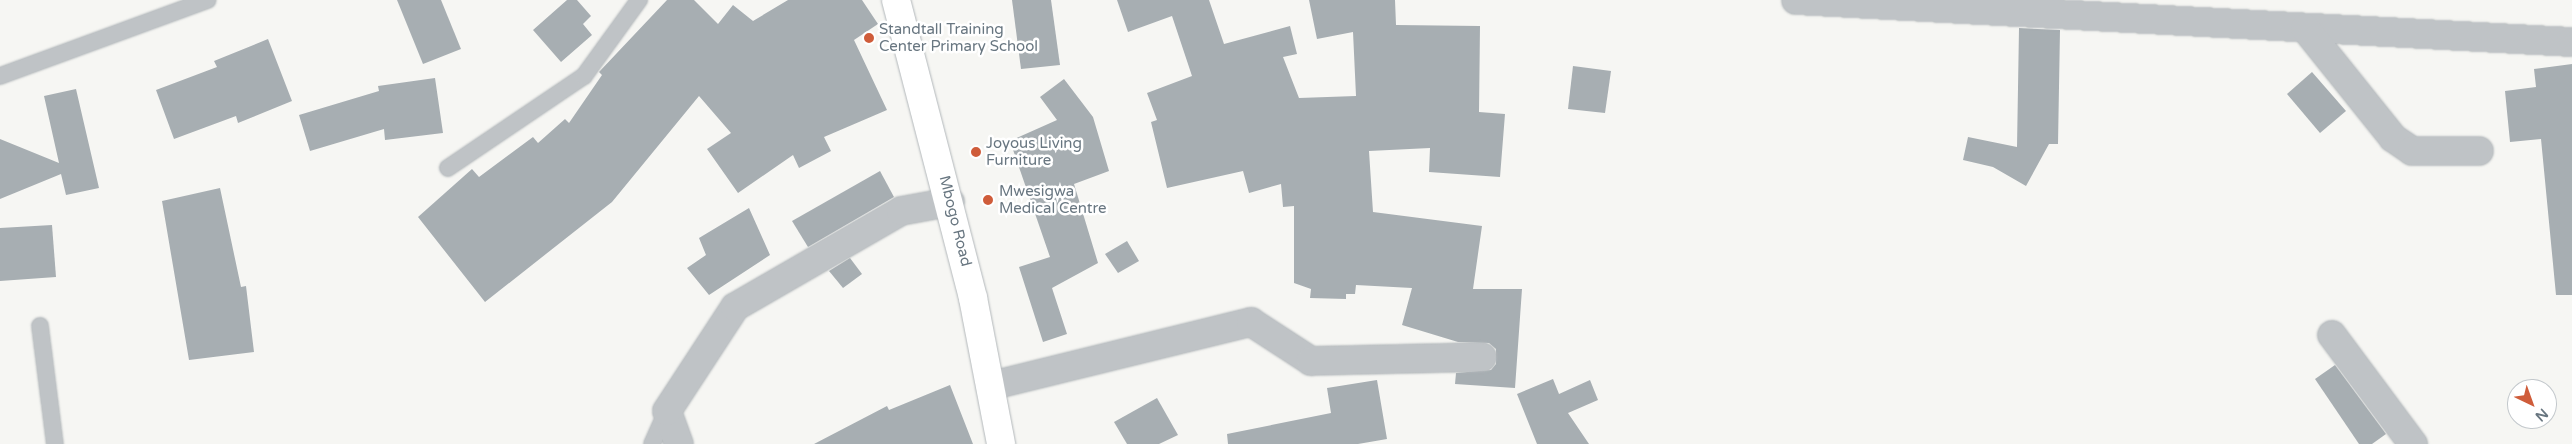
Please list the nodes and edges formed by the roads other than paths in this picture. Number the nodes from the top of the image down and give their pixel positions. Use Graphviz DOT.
graph roads {
  1 [pos="208,0"];
  2 [pos="639,0"];
  3 [pos="896,0"];
  4 [pos="1796,0"];
  5 [pos="2305,28"];
  6 [pos="2572,42"];
  7 [pos="0,76"];
  8 [pos="2479,151"];
  9 [pos="448,168"];
  10 [pos="950,202"];
  11 [pos="40,326"];
  12 [pos="2332,335"];
  13 [pos="1482,357"];
  14 [pos="990,386"];
  15 [pos="668,412"];
  16 [pos="55,444"];
  17 [pos="652,444"];
  18 [pos="679,444"];
  19 [pos="1001,444"];
  20 [pos="2413,444"];
  1 -- 7 [label="lane"];
  2 -- 9 [label="lane"];
  3 -- 10 [label="main road, Mbogo Road"];
  4 -- 5 [label="street"];
  5 -- 6 [label="street"];
  5 -- 8 [label="street"];
  10 -- 14 [label="main road, Mbogo Road"];
  10 -- 15 [label="street"];
  11 -- 16 [label="lane"];
  12 -- 20 [label="street"];
  13 -- 14 [label="street"];
  14 -- 19 [label="main road, Mbogo Road"];
  15 -- 17 [label="lane"];
  15 -- 18 [label="street"];
}
